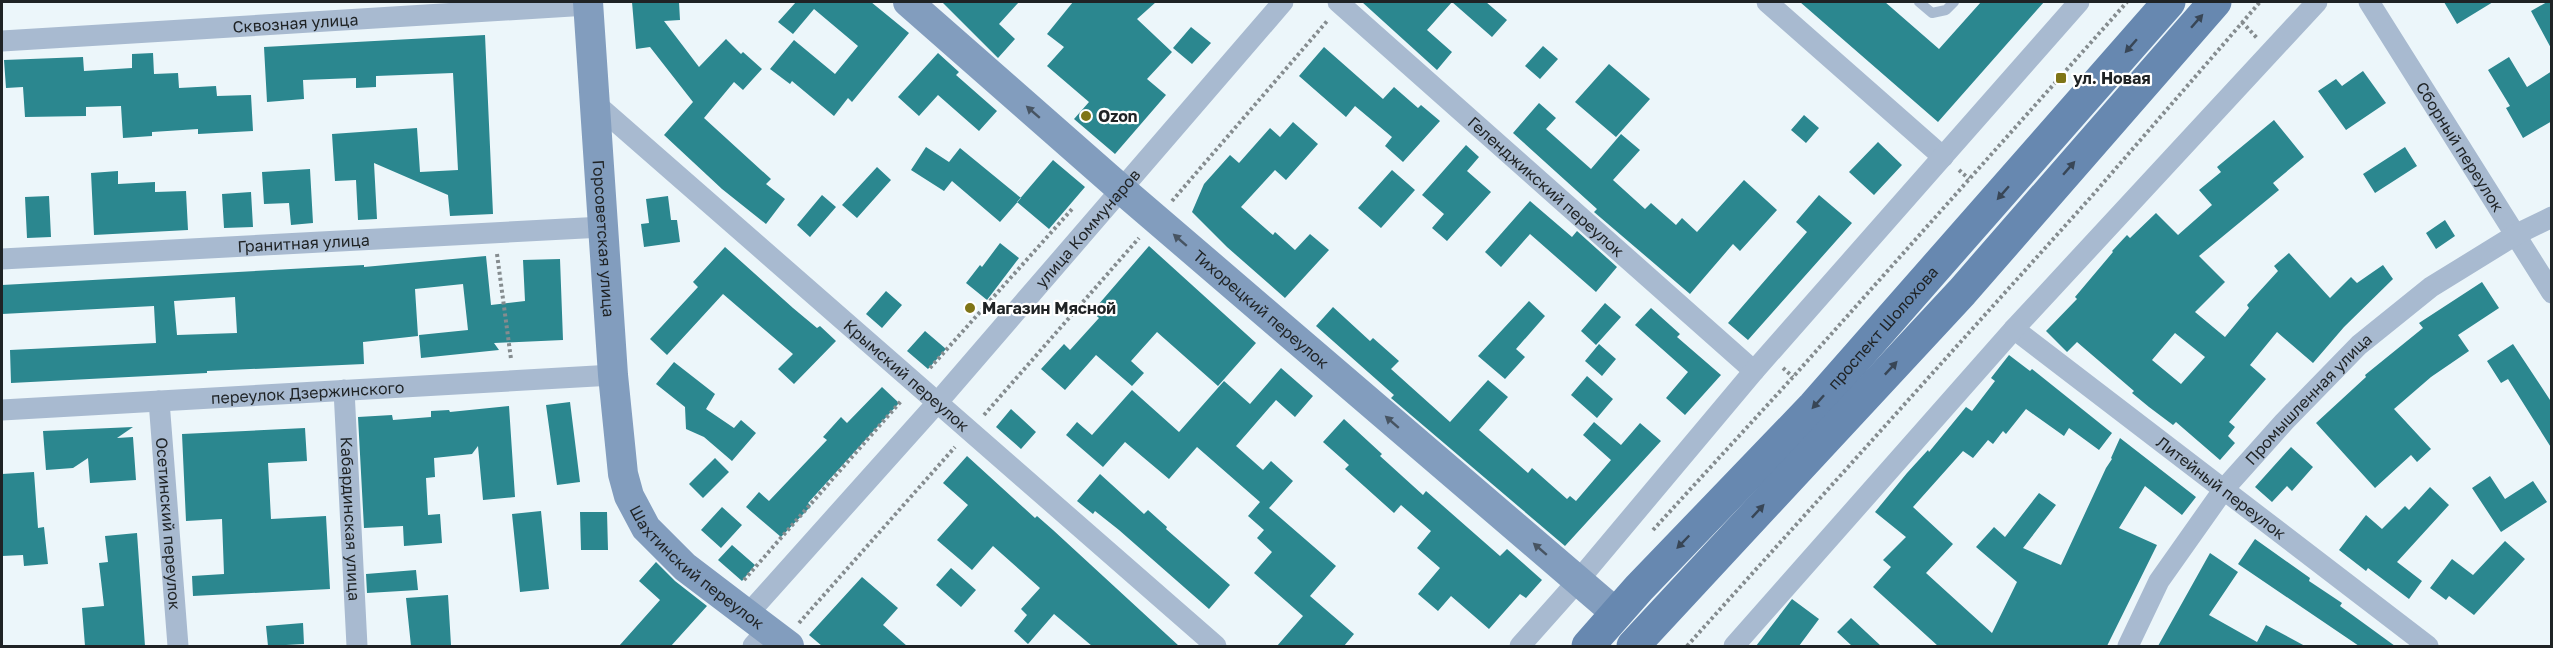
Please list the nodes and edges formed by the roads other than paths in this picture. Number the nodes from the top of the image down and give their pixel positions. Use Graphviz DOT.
graph roads {
  1 [pos="908,2"];
  2 [pos="1283,2"];
  3 [pos="1767,2"];
  4 [pos="1919,2"];
  5 [pos="1954,2"];
  6 [pos="2079,2"];
  7 [pos="2169,2"];
  8 [pos="2317,2"];
  9 [pos="2369,2"];
  10 [pos="588,3"];
  11 [pos="1340,3"];
  12 [pos="2225,8"];
  13 [pos="2,41"];
  14 [pos="597,105"];
  15 [pos="1943,157"];
  16 [pos="1121,189"];
  17 [pos="2552,216"];
  18 [pos="603,227"];
  19 [pos="2517,234"];
  20 [pos="2,260"];
  21 [pos="2552,293"];
  22 [pos="2014,329"];
  23 [pos="1754,371"];
  24 [pos="613,375"];
  25 [pos="344,390"];
  26 [pos="159,401"];
  27 [pos="937,403"];
  28 [pos="2,410"];
  29 [pos="623,474"];
  30 [pos="2224,489"];
  31 [pos="1577,582"];
  32 [pos="1617,614"];
  33 [pos="762,629"];
  34 [pos="178,646"];
  35 [pos="357,646"];
  36 [pos="1216,646"];
  37 [pos="1520,646"];
  38 [pos="1587,646"];
  39 [pos="1633,646"];
  40 [pos="1734,646"];
  41 [pos="2128,646"];
  42 [pos="2428,646"];
  16 -- 1 [label="street, Тихорецкий переулок, one-way"];
  2 -- 16 [label="street, улица Коммунаров"];
  3 -- 15 [label="street"];
  4 -- 5 [label="lane"];
  6 -- 15 [label="street"];
  7 -- 32 [label="main road, проспект Шолохова, one-way"];
  8 -- 22 [label="street"];
  9 -- 19 [label="street, Сборный переулок"];
  10 -- 13 [label="street, Сквозная улица"];
  10 -- 14 [label="street, Горсоветская улица"];
  11 -- 23 [label="street, Геленджикский переулок"];
  39 -- 12 [label="main road, проспект Шолохова, one-way"];
  14 -- 18 [label="street, Горсоветская улица"];
  14 -- 27 [label="street, Крымский переулок"];
  15 -- 23 [label="street"];
  16 -- 27 [label="street, улица Коммунаров"];
  31 -- 16 [label="street, Тихорецкий переулок, one-way"];
  17 -- 19 [label="street, Промышленная улица"];
  18 -- 20 [label="street, Гранитная улица"];
  18 -- 24 [label="street, Горсоветская улица"];
  19 -- 21 [label="street, Сборный переулок"];
  19 -- 30 [label="street, Промышленная улица"];
  22 -- 30 [label="street, Литейный переулок"];
  22 -- 40 [label="street"];
  23 -- 31 [label="street"];
  24 -- 25 [label="street, переулок Дзержинского"];
  24 -- 29 [label="street, Горсоветская улица"];
  25 -- 26 [label="street, переулок Дзержинского"];
  25 -- 35 [label="street, Кабардинская улица"];
  26 -- 28 [label="street, переулок Дзержинского"];
  26 -- 34 [label="street, Осетинский переулок"];
  27 -- 33 [label="street, улица Коммунаров"];
  27 -- 36 [label="street, Крымский переулок"];
  29 -- 33 [label="street, Шахтинский переулок"];
  30 -- 41 [label="street, Промышленная улица"];
  30 -- 42 [label="street, Литейный переулок"];
  31 -- 32 [label="street, Тихорецкий переулок"];
  31 -- 37 [label="street"];
  32 -- 38 [label="main road, проспект Шолохова"];
}
